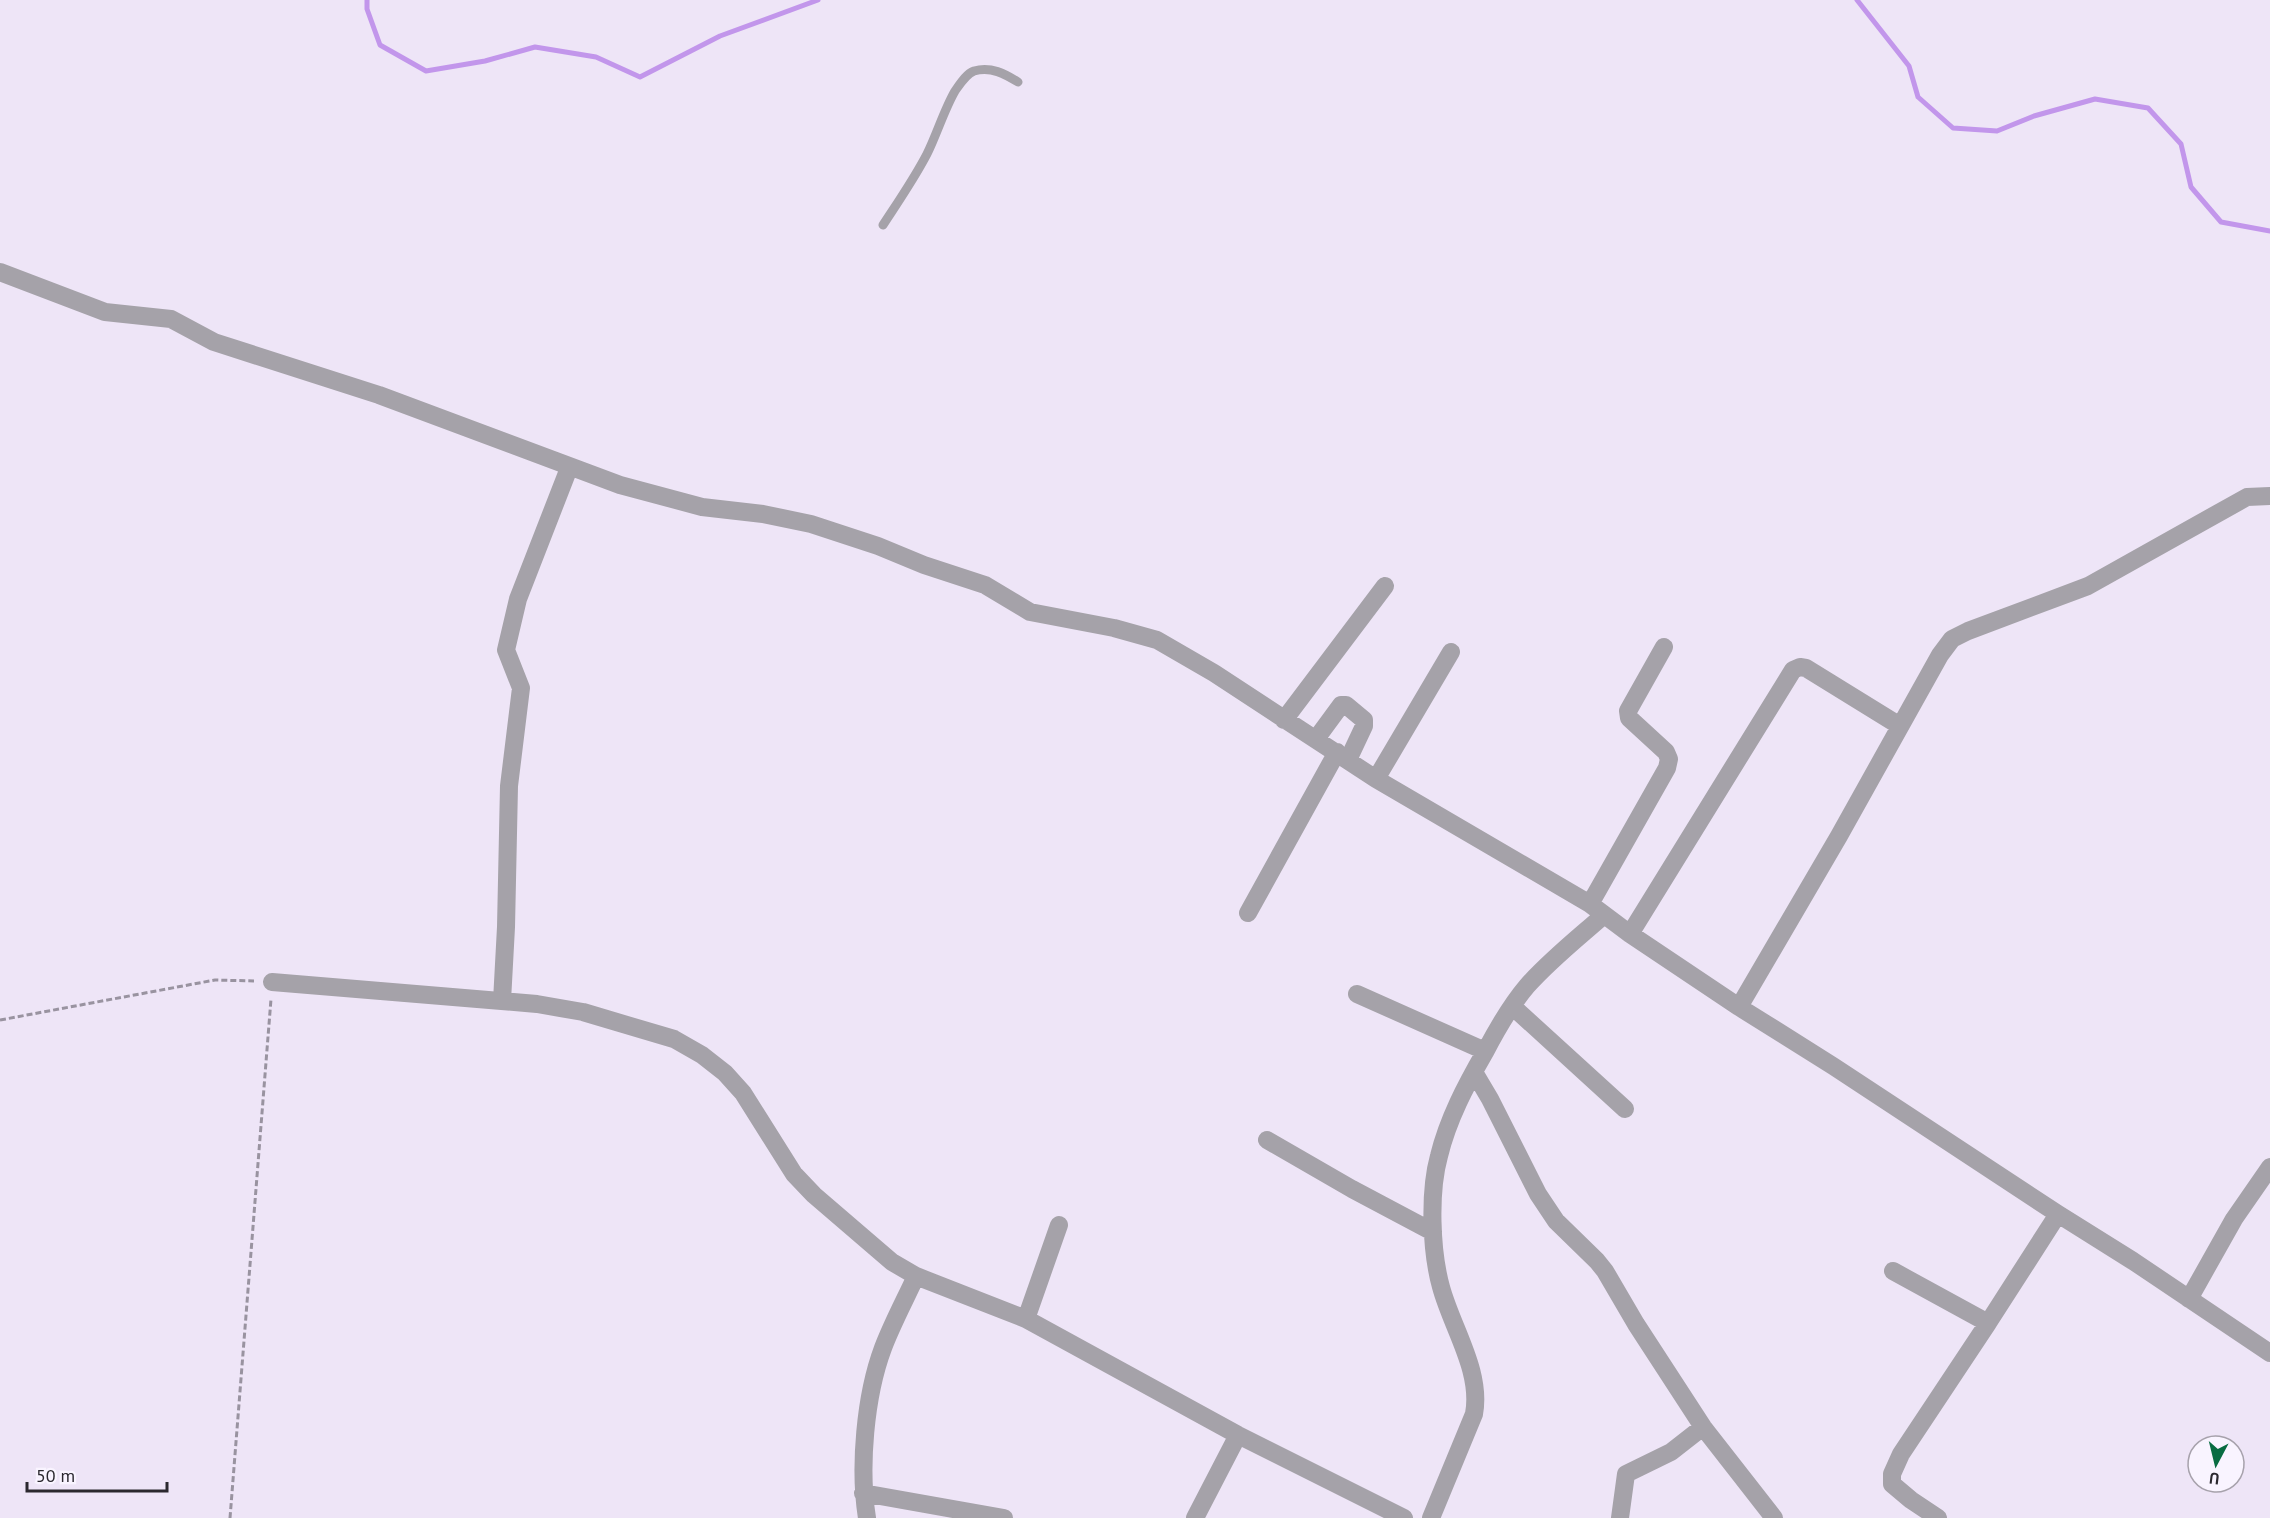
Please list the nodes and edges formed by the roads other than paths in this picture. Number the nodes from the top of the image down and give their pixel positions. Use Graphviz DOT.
graph roads {
  1 [pos="1018,82"];
  2 [pos="883,225"];
  3 [pos="0,272"];
  4 [pos="569,468"];
  5 [pos="2270,496"];
  6 [pos="1386,586"];
  7 [pos="1664,647"];
  8 [pos="1451,652"];
  9 [pos="1284,720"];
  10 [pos="1900,726"];
  11 [pos="1316,739"];
  12 [pos="1342,756"];
  13 [pos="1376,779"];
  14 [pos="1597,909"];
  15 [pos="1248,913"];
  16 [pos="1630,934"];
  17 [pos="272,982"];
  18 [pos="1357,994"];
  19 [pos="502,1001"];
  20 [pos="1512,1006"];
  21 [pos="1739,1007"];
  22 [pos="1485,1051"];
  23 [pos="1474,1072"];
  24 [pos="1625,1109"];
  25 [pos="1268,1140"];
  26 [pos="2270,1167"];
  27 [pos="2058,1214"];
  28 [pos="1059,1224"];
  29 [pos="1433,1232"];
  30 [pos="1893,1271"];
  31 [pos="916,1276"];
  32 [pos="2189,1299"];
  33 [pos="1026,1319"];
  34 [pos="1989,1323"];
  35 [pos="2270,1353"];
  36 [pos="1703,1426"];
  37 [pos="1238,1435"];
  38 [pos="863,1492"];
  39 [pos="867,1518"];
  40 [pos="1004,1518"];
  41 [pos="1195,1518"];
  42 [pos="1404,1518"];
  43 [pos="1431,1518"];
  44 [pos="1620,1518"];
  45 [pos="1774,1518"];
  46 [pos="1938,1518"];
  1 -- 2 [label="lane"];
  3 -- 4 [label="street"];
  4 -- 9 [label="street"];
  4 -- 19 [label="street"];
  5 -- 10 [label="street"];
  6 -- 9 [label="street"];
  7 -- 14 [label="street"];
  8 -- 13 [label="street"];
  9 -- 11 [label="street"];
  10 -- 16 [label="street"];
  10 -- 21 [label="street"];
  11 -- 12 [label="street"];
  11 -- 12 [label="street"];
  12 -- 13 [label="street"];
  12 -- 15 [label="street"];
  13 -- 14 [label="street"];
  14 -- 16 [label="street"];
  14 -- 20 [label="street"];
  16 -- 21 [label="street"];
  17 -- 19 [label="street"];
  18 -- 22 [label="street"];
  19 -- 31 [label="street"];
  20 -- 22 [label="street"];
  20 -- 24 [label="street"];
  21 -- 27 [label="street"];
  22 -- 23 [label="street"];
  23 -- 29 [label="street"];
  23 -- 36 [label="street"];
  25 -- 29 [label="street"];
  26 -- 32 [label="street"];
  27 -- 32 [label="street"];
  27 -- 34 [label="street"];
  28 -- 33 [label="street"];
  29 -- 43 [label="street"];
  30 -- 34 [label="street"];
  31 -- 33 [label="street"];
  31 -- 38 [label="street"];
  32 -- 35 [label="street"];
  33 -- 37 [label="street"];
  34 -- 46 [label="street"];
  36 -- 44 [label="street"];
  36 -- 45 [label="street"];
  37 -- 41 [label="street"];
  37 -- 42 [label="street"];
  38 -- 39 [label="street"];
  38 -- 40 [label="street"];
}
